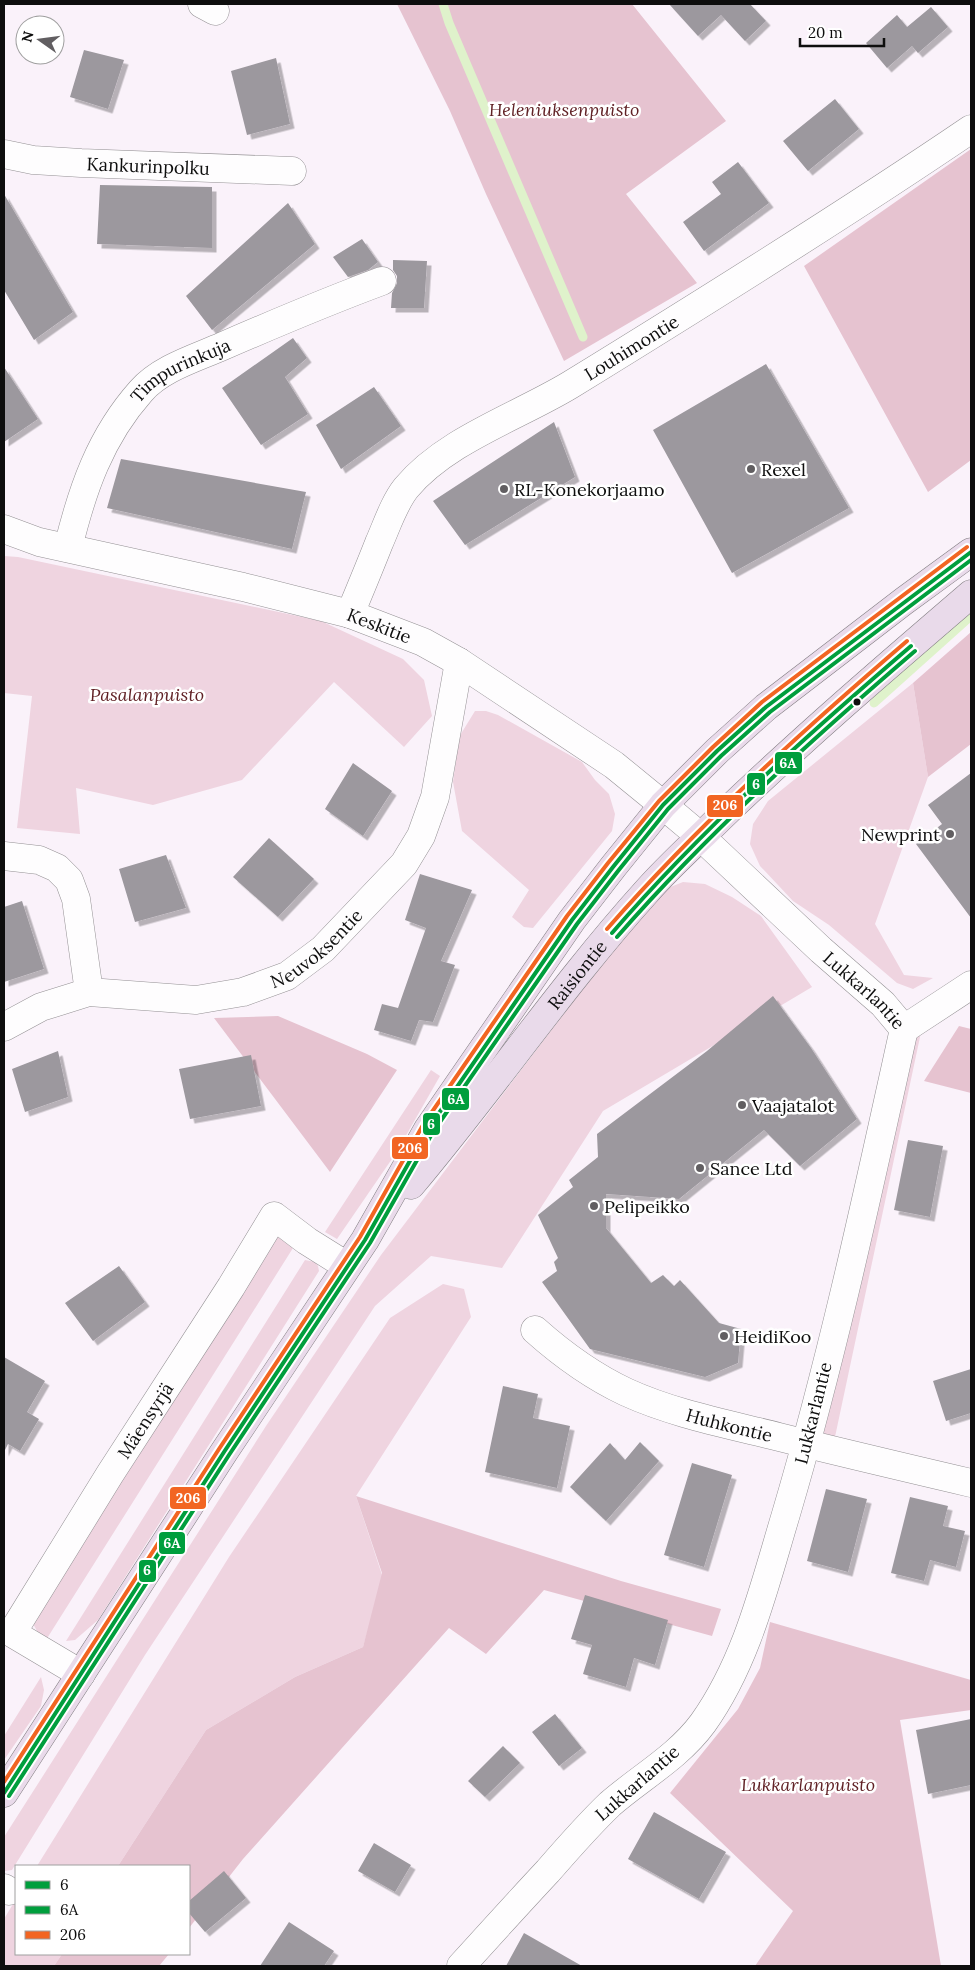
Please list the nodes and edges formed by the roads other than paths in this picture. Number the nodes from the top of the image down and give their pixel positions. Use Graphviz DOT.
graph roads {
  1 [pos="971,129"];
  2 [pos="4,154"];
  3 [pos="292,171"];
  4 [pos="382,281"];
  5 [pos="4,529"];
  6 [pos="68,548"];
  7 [pos="971,552"];
  8 [pos="971,594"];
  9 [pos="350,614"];
  10 [pos="459,662"];
  11 [pos="663,805"];
  12 [pos="701,837"];
  13 [pos="4,856"];
  14 [pos="971,985"];
  15 [pos="89,992"];
  16 [pos="4,1027"];
  17 [pos="904,1029"];
  18 [pos="365,1240"];
  19 [pos="347,1266"];
  20 [pos="535,1330"];
  21 [pos="807,1444"];
  22 [pos="971,1483"];
  23 [pos="81,1674"];
  24 [pos="4,1793"];
  25 [pos="461,1966"];
  1 -- 9 [label="street, Louhimontie"];
  2 -- 3 [label="street, Kankurinpolku"];
  4 -- 6 [label="street, Timpurinkuja"];
  5 -- 6 [label="street, Keskitie"];
  6 -- 9 [label="street, Keskitie"];
  7 -- 11 [label="main road, Raisiontie"];
  8 -- 12 [label="main road, Raisiontie"];
  9 -- 10 [label="street, Keskitie"];
  10 -- 11 [label="street, Keskitie"];
  10 -- 15 [label="street, Neuvoksentie"];
  11 -- 12 [label="street, Keskitie"];
  11 -- 18 [label="main road, Raisiontie"];
  12 -- 17 [label="street, Lukkarlantie"];
  12 -- 18 [label="main road, Raisiontie"];
  13 -- 15 [label="street"];
  14 -- 17 [label="street"];
  15 -- 16 [label="street, Neuvoksentie"];
  17 -- 21 [label="street, Lukkarlantie"];
  18 -- 19 [label="main road, Raisiontie"];
  19 -- 23 [label="main road, Raisiontie"];
  19 -- 23 [label="street, Mäensyrjä"];
  20 -- 21 [label="street, Huhkontie"];
  21 -- 22 [label="street, Huhkontie"];
  21 -- 25 [label="street, Lukkarlantie"];
  23 -- 24 [label="main road, Raisiontie"];
}
